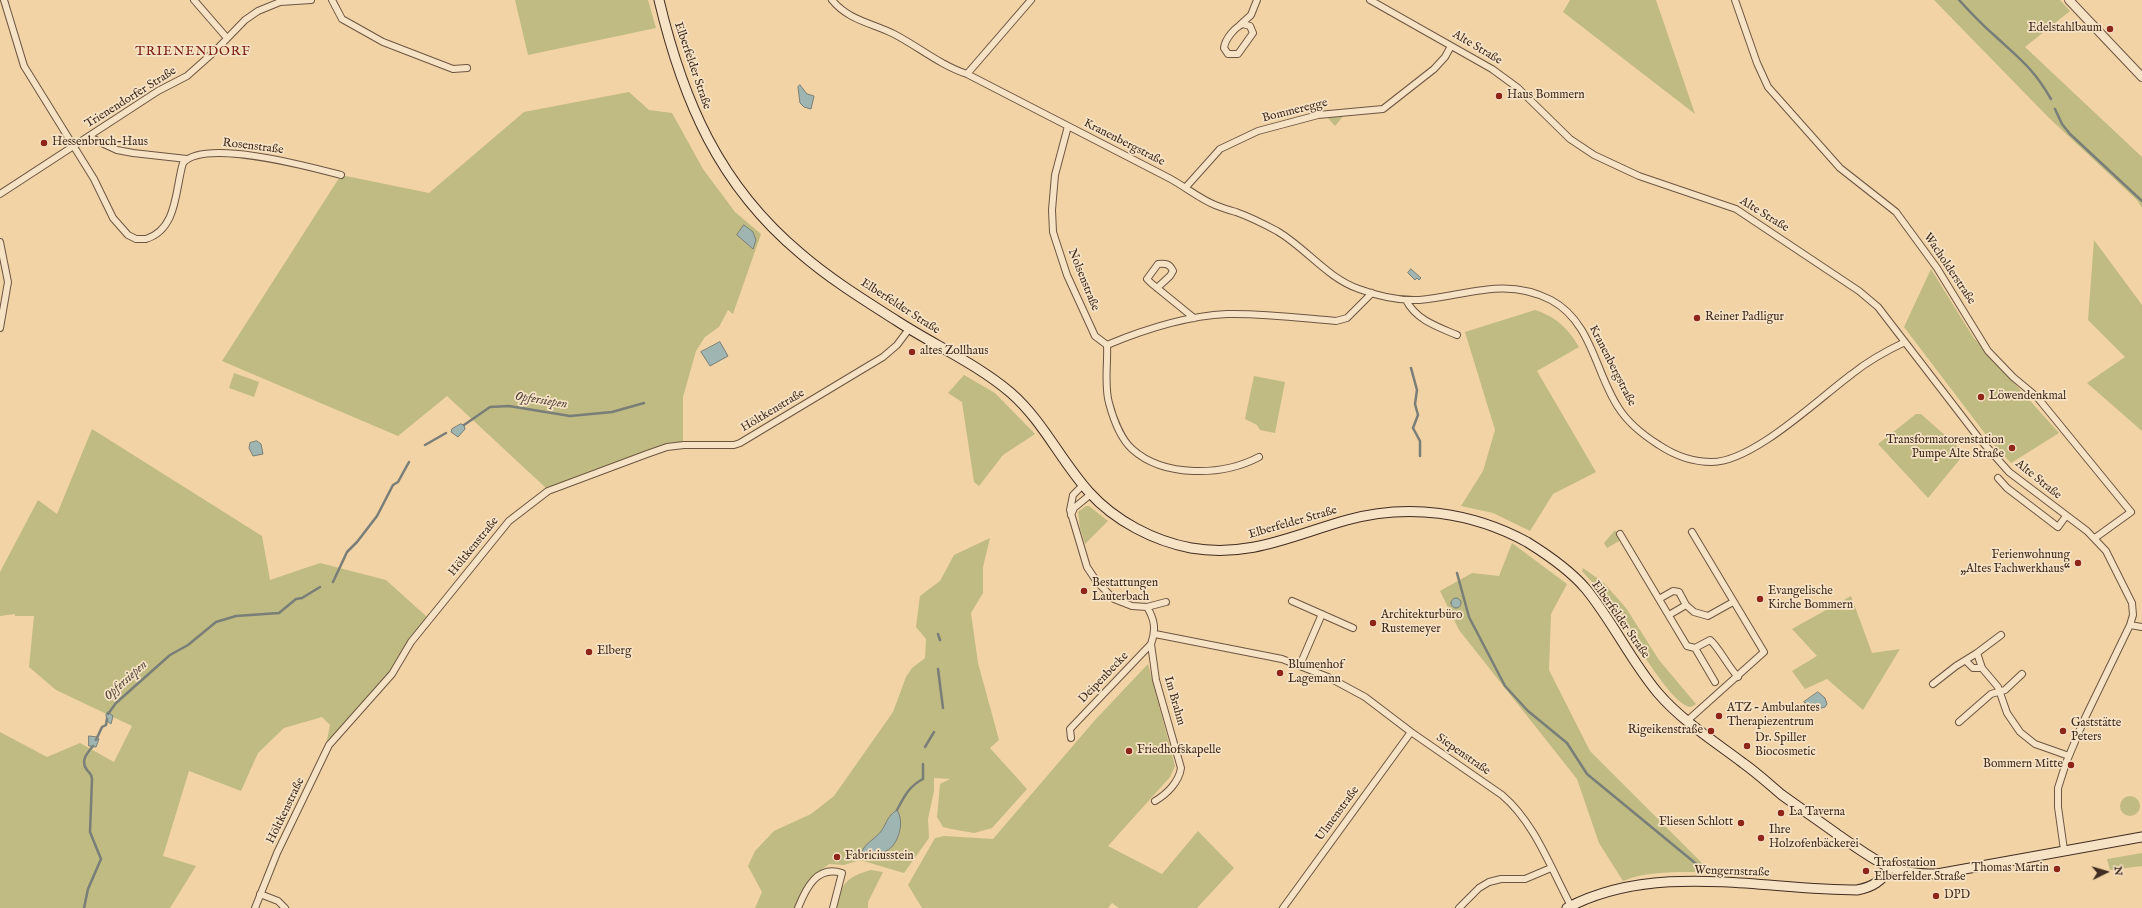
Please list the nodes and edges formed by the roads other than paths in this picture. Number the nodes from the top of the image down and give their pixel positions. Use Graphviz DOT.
graph roads {
  1 [pos="4,0"];
  2 [pos="194,0"];
  3 [pos="311,0"];
  4 [pos="332,0"];
  5 [pos="659,0"];
  6 [pos="832,0"];
  7 [pos="1031,0"];
  8 [pos="1257,0"];
  9 [pos="1370,0"];
  10 [pos="1735,0"];
  11 [pos="2069,0"];
  12 [pos="1240,25"];
  13 [pos="227,38"];
  14 [pos="1451,46"];
  15 [pos="467,68"];
  16 [pos="967,74"];
  17 [pos="2142,77"];
  18 [pos="1068,126"];
  19 [pos="89,137"];
  20 [pos="74,147"];
  21 [pos="187,159"];
  22 [pos="341,175"];
  23 [pos="1186,187"];
  24 [pos="0,194"];
  25 [pos="0,242"];
  26 [pos="1157,288"];
  27 [pos="1372,294"];
  28 [pos="1406,300"];
  29 [pos="1194,318"];
  30 [pos="0,328"];
  31 [pos="909,329"];
  32 [pos="1457,335"];
  33 [pos="1905,342"];
  34 [pos="1107,346"];
  35 [pos="1259,457"];
  36 [pos="1998,478"];
  37 [pos="1083,485"];
  38 [pos="1091,494"];
  39 [pos="1071,515"];
  40 [pos="2066,516"];
  41 [pos="1692,532"];
  42 [pos="1620,534"];
  43 [pos="2095,538"];
  44 [pos="1659,598"];
  45 [pos="1292,601"];
  46 [pos="1166,602"];
  47 [pos="1733,602"];
  48 [pos="1686,605"];
  49 [pos="1147,607"];
  50 [pos="1322,614"];
  51 [pos="1669,615"];
  52 [pos="2130,625"];
  53 [pos="2142,627"];
  54 [pos="1353,628"];
  55 [pos="1155,634"];
  56 [pos="2001,635"];
  57 [pos="1151,644"];
  58 [pos="1695,648"];
  59 [pos="1977,653"];
  60 [pos="1966,661"];
  61 [pos="1300,665"];
  62 [pos="1982,668"];
  63 [pos="2022,674"];
  64 [pos="1738,677"];
  65 [pos="1715,682"];
  66 [pos="1933,684"];
  67 [pos="2001,691"];
  68 [pos="1686,721"];
  69 [pos="1959,722"];
  70 [pos="1411,732"];
  71 [pos="1071,738"];
  72 [pos="2069,756"];
  73 [pos="1155,801"];
  74 [pos="2142,837"];
  75 [pos="2064,850"];
  76 [pos="1890,867"];
  77 [pos="1551,868"];
  78 [pos="260,894"];
  79 [pos="1569,907"];
  80 [pos="255,908"];
  81 [pos="285,908"];
  82 [pos="798,908"];
  83 [pos="833,908"];
  84 [pos="1283,908"];
  85 [pos="1459,908"];
  1 -- 20 [label="street"];
  2 -- 13 [label="street"];
  3 -- 13 [label="street, Trienendorfer Straße"];
  4 -- 15 [label="street"];
  5 -- 31 [label="main road, Elberfelder Straße"];
  6 -- 16 [label="street, Kranenbergstraße"];
  7 -- 16 [label="street"];
  8 -- 12 [label="street"];
  9 -- 14 [label="street, Alte Straße"];
  10 -- 43 [label="street, Wacholderstraße"];
  11 -- 17 [label="street"];
  12 -- 12 [label="street"];
  13 -- 19 [label="street, Trienendorfer Straße"];
  14 -- 23 [label="street, Bommeregge"];
  14 -- 33 [label="street, Alte Straße"];
  16 -- 18 [label="street, Kranenbergstraße"];
  18 -- 23 [label="street, Kranenbergstraße"];
  18 -- 34 [label="street, Nolsenstraße"];
  19 -- 20 [label="street, Trienendorfer Straße"];
  19 -- 21 [label="street"];
  20 -- 21 [label="street"];
  20 -- 24 [label="street, Trienendorfer Straße"];
  21 -- 22 [label="street, Rosenstraße"];
  23 -- 27 [label="street, Kranenbergstraße"];
  25 -- 30 [label="street"];
  26 -- 29 [label="street"];
  27 -- 28 [label="street, Kranenbergstraße"];
  27 -- 29 [label="street"];
  28 -- 32 [label="street"];
  28 -- 33 [label="street, Kranenbergstraße"];
  29 -- 34 [label="street"];
  31 -- 37 [label="main road, Elberfelder Straße"];
  31 -- 78 [label="street, Höltkenstraße"];
  33 -- 40 [label="street, Alte Straße"];
  34 -- 35 [label="street"];
  36 -- 40 [label="street, Alte Straße"];
  37 -- 38 [label="main road, Elberfelder Straße"];
  37 -- 39 [label="street"];
  38 -- 39 [label="street"];
  38 -- 68 [label="main road, Elberfelder Straße"];
  39 -- 49 [label="street"];
  40 -- 43 [label="street, Alte Straße"];
  41 -- 47 [label="street"];
  42 -- 44 [label="street"];
  43 -- 52 [label="street, Alte Straße"];
  44 -- 48 [label="street"];
  44 -- 51 [label="street"];
  45 -- 50 [label="street"];
  46 -- 49 [label="street"];
  47 -- 48 [label="street"];
  47 -- 64 [label="street"];
  48 -- 51 [label="street"];
  49 -- 55 [label="street"];
  50 -- 54 [label="street"];
  50 -- 61 [label="street"];
  51 -- 58 [label="street"];
  52 -- 53 [label="street"];
  52 -- 72 [label="street, Alte Straße"];
  55 -- 57 [label="street, Deipenbecke"];
  55 -- 61 [label="street, Siepenstraße"];
  56 -- 59 [label="street"];
  57 -- 71 [label="street, Deipenbecke"];
  57 -- 73 [label="street, Im Brahm"];
  58 -- 64 [label="street"];
  58 -- 65 [label="street"];
  59 -- 60 [label="street"];
  59 -- 62 [label="street"];
  60 -- 62 [label="street"];
  60 -- 66 [label="street"];
  61 -- 70 [label="street, Siepenstraße"];
  62 -- 67 [label="street"];
  63 -- 67 [label="street"];
  64 -- 68 [label="street"];
  67 -- 69 [label="street"];
  67 -- 72 [label="street"];
  68 -- 76 [label="main road, Elberfelder Straße"];
  70 -- 77 [label="street, Siepenstraße"];
  70 -- 84 [label="street, Ulmenstraße"];
  72 -- 75 [label="street, Alte Straße"];
  74 -- 75 [label="main road, Elberfelder Straße"];
  75 -- 76 [label="main road, Elberfelder Straße"];
  76 -- 79 [label="main road, Wengernstraße"];
  77 -- 79 [label="street, Siepenstraße"];
  77 -- 85 [label="street"];
  78 -- 80 [label="street, Höltkenstraße"];
  78 -- 81 [label="street"];
  82 -- 83 [label="street"];
}
